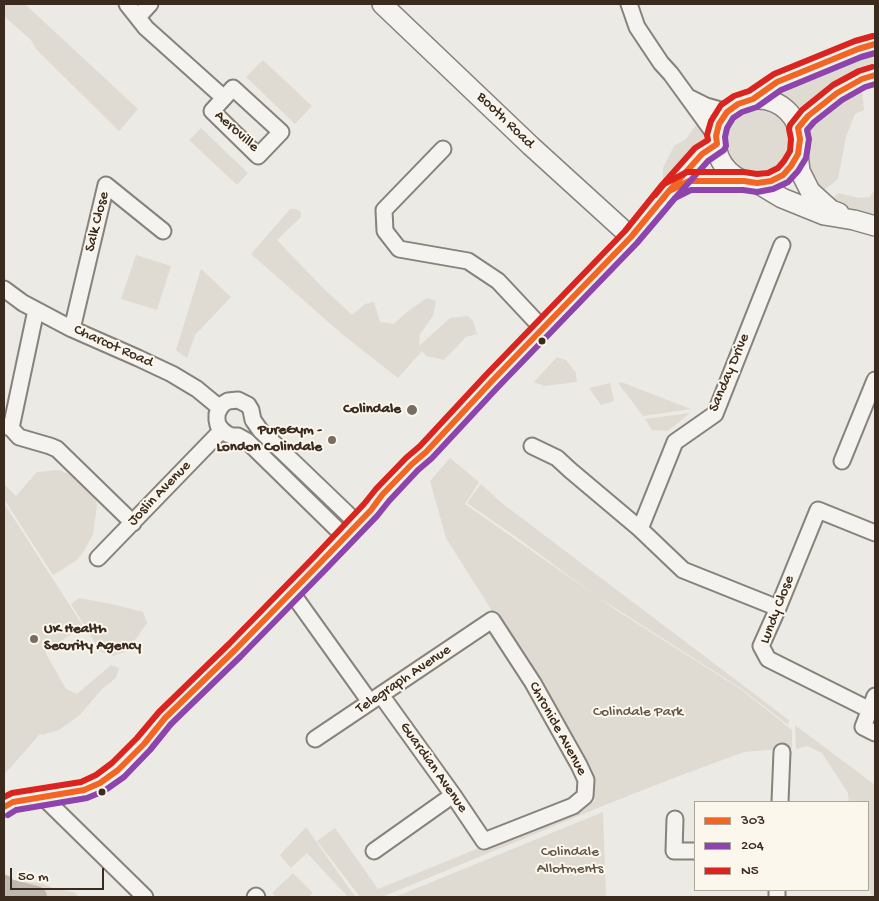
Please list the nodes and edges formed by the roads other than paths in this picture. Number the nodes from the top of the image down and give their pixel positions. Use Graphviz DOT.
graph roads {
  1 [pos="127,4"];
  2 [pos="150,4"];
  3 [pos="382,4"];
  4 [pos="629,4"];
  5 [pos="138,17"];
  6 [pos="875,44"];
  7 [pos="875,75"];
  8 [pos="688,97"];
  9 [pos="224,98"];
  10 [pos="753,99"];
  11 [pos="727,112"];
  12 [pos="798,128"];
  13 [pos="717,140"];
  14 [pos="443,149"];
  15 [pos="798,154"];
  16 [pos="750,182"];
  17 [pos="669,191"];
  18 [pos="854,220"];
  19 [pos="875,226"];
  20 [pos="163,231"];
  21 [pos="631,237"];
  22 [pos="782,245"];
  23 [pos="4,289"];
  24 [pos="36,310"];
  25 [pos="72,329"];
  26 [pos="544,329"];
  27 [pos="875,380"];
  28 [pos="220,408"];
  29 [pos="253,420"];
  30 [pos="7,427"];
  31 [pos="222,430"];
  32 [pos="238,436"];
  33 [pos="532,446"];
  34 [pos="842,461"];
  35 [pos="133,523"];
  36 [pos="358,524"];
  37 [pos="640,529"];
  38 [pos="875,533"];
  39 [pos="345,538"];
  40 [pos="98,558"];
  41 [pos="292,593"];
  42 [pos="778,608"];
  43 [pos="492,620"];
  44 [pos="376,698"];
  45 [pos="873,703"];
  46 [pos="875,733"];
  47 [pos="315,739"];
  48 [pos="782,752"];
  49 [pos="452,795"];
  50 [pos="43,797"];
  51 [pos="780,801"];
  52 [pos="4,807"];
  53 [pos="675,819"];
  54 [pos="484,842"];
  55 [pos="374,851"];
  56 [pos="694,851"];
  57 [pos="145,897"];
  1 -- 5 [label="street"];
  2 -- 5 [label="street"];
  3 -- 21 [label="street, Booth Road"];
  4 -- 8 [label="street"];
  5 -- 9 [label="street"];
  6 -- 10 [label="street"];
  7 -- 12 [label="street"];
  8 -- 11 [label="street"];
  8 -- 13 [label="street"];
  9 -- 9 [label="street, Aeroville"];
  10 -- 11 [label="street"];
  10 -- 12 [label="street"];
  11 -- 13 [label="street"];
  12 -- 15 [label="street"];
  13 -- 16 [label="street"];
  13 -- 17 [label="street"];
  14 -- 26 [label="street"];
  15 -- 16 [label="street"];
  15 -- 18 [label="street"];
  16 -- 17 [label="street"];
  16 -- 18 [label="street"];
  17 -- 21 [label="street"];
  18 -- 19 [label="street"];
  20 -- 25 [label="street, Salk Close"];
  21 -- 26 [label="street"];
  22 -- 37 [label="street, Sanday Drive"];
  23 -- 24 [label="street, Charcot Road"];
  24 -- 25 [label="street, Charcot Road"];
  24 -- 30 [label="street"];
  25 -- 28 [label="street, Charcot Road"];
  26 -- 36 [label="street"];
  27 -- 34 [label="street"];
  28 -- 29 [label="street"];
  28 -- 31 [label="street"];
  29 -- 32 [label="street"];
  29 -- 36 [label="street"];
  30 -- 35 [label="street"];
  31 -- 32 [label="street"];
  31 -- 35 [label="street, Joslin Avenue"];
  32 -- 39 [label="street"];
  33 -- 37 [label="street"];
  35 -- 40 [label="street, Joslin Avenue"];
  36 -- 39 [label="street"];
  37 -- 42 [label="street"];
  38 -- 42 [label="street, Lundy Close"];
  39 -- 41 [label="street"];
  41 -- 44 [label="street, Guardian Avenue"];
  41 -- 50 [label="street"];
  42 -- 45 [label="street, Lundy Close"];
  43 -- 44 [label="street, Telegraph Avenue"];
  43 -- 54 [label="street, Chronicle Avenue"];
  44 -- 47 [label="street, Telegraph Avenue"];
  44 -- 49 [label="street, Guardian Avenue"];
  45 -- 46 [label="street"];
  48 -- 51 [label="street"];
  49 -- 54 [label="street, Guardian Avenue"];
  49 -- 55 [label="street"];
  50 -- 52 [label="street"];
  50 -- 57 [label="street"];
  53 -- 56 [label="street"];
}
